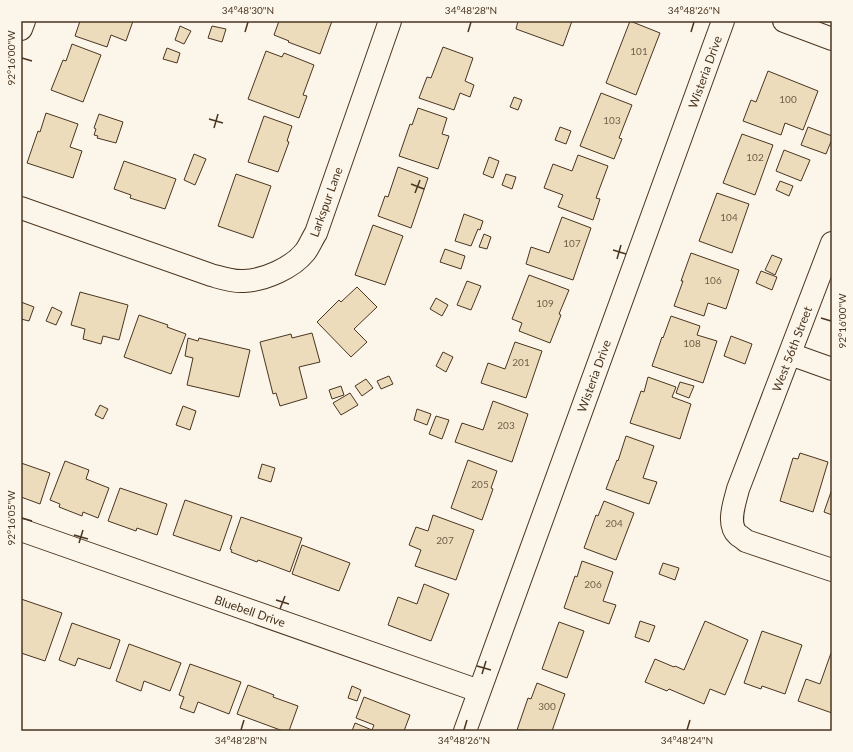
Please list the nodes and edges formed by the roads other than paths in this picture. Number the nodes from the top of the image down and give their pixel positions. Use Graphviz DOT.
graph roads {
  1 [pos="24,21"];
  2 [pos="390,21"];
  3 [pos="723,21"];
  4 [pos="794,23"];
  5 [pos="21,29"];
  6 [pos="832,39"];
  7 [pos="21,208"];
  8 [pos="832,243"];
  9 [pos="790,354"];
  10 [pos="832,369"];
  11 [pos="21,530"];
  12 [pos="832,570"];
  13 [pos="479,691"];
  14 [pos="465,731"];
  1 -- 5 [label="street"];
  2 -- 7 [label="street, Larkspur Lane"];
  3 -- 13 [label="street, Wisteria Drive"];
  4 -- 6 [label="street"];
  8 -- 9 [label="street, West 56th Street"];
  9 -- 10 [label="street"];
  9 -- 12 [label="street, West 56th Street"];
  11 -- 13 [label="street, Bluebell Drive"];
  13 -- 14 [label="street, Wisteria Drive"];
}
